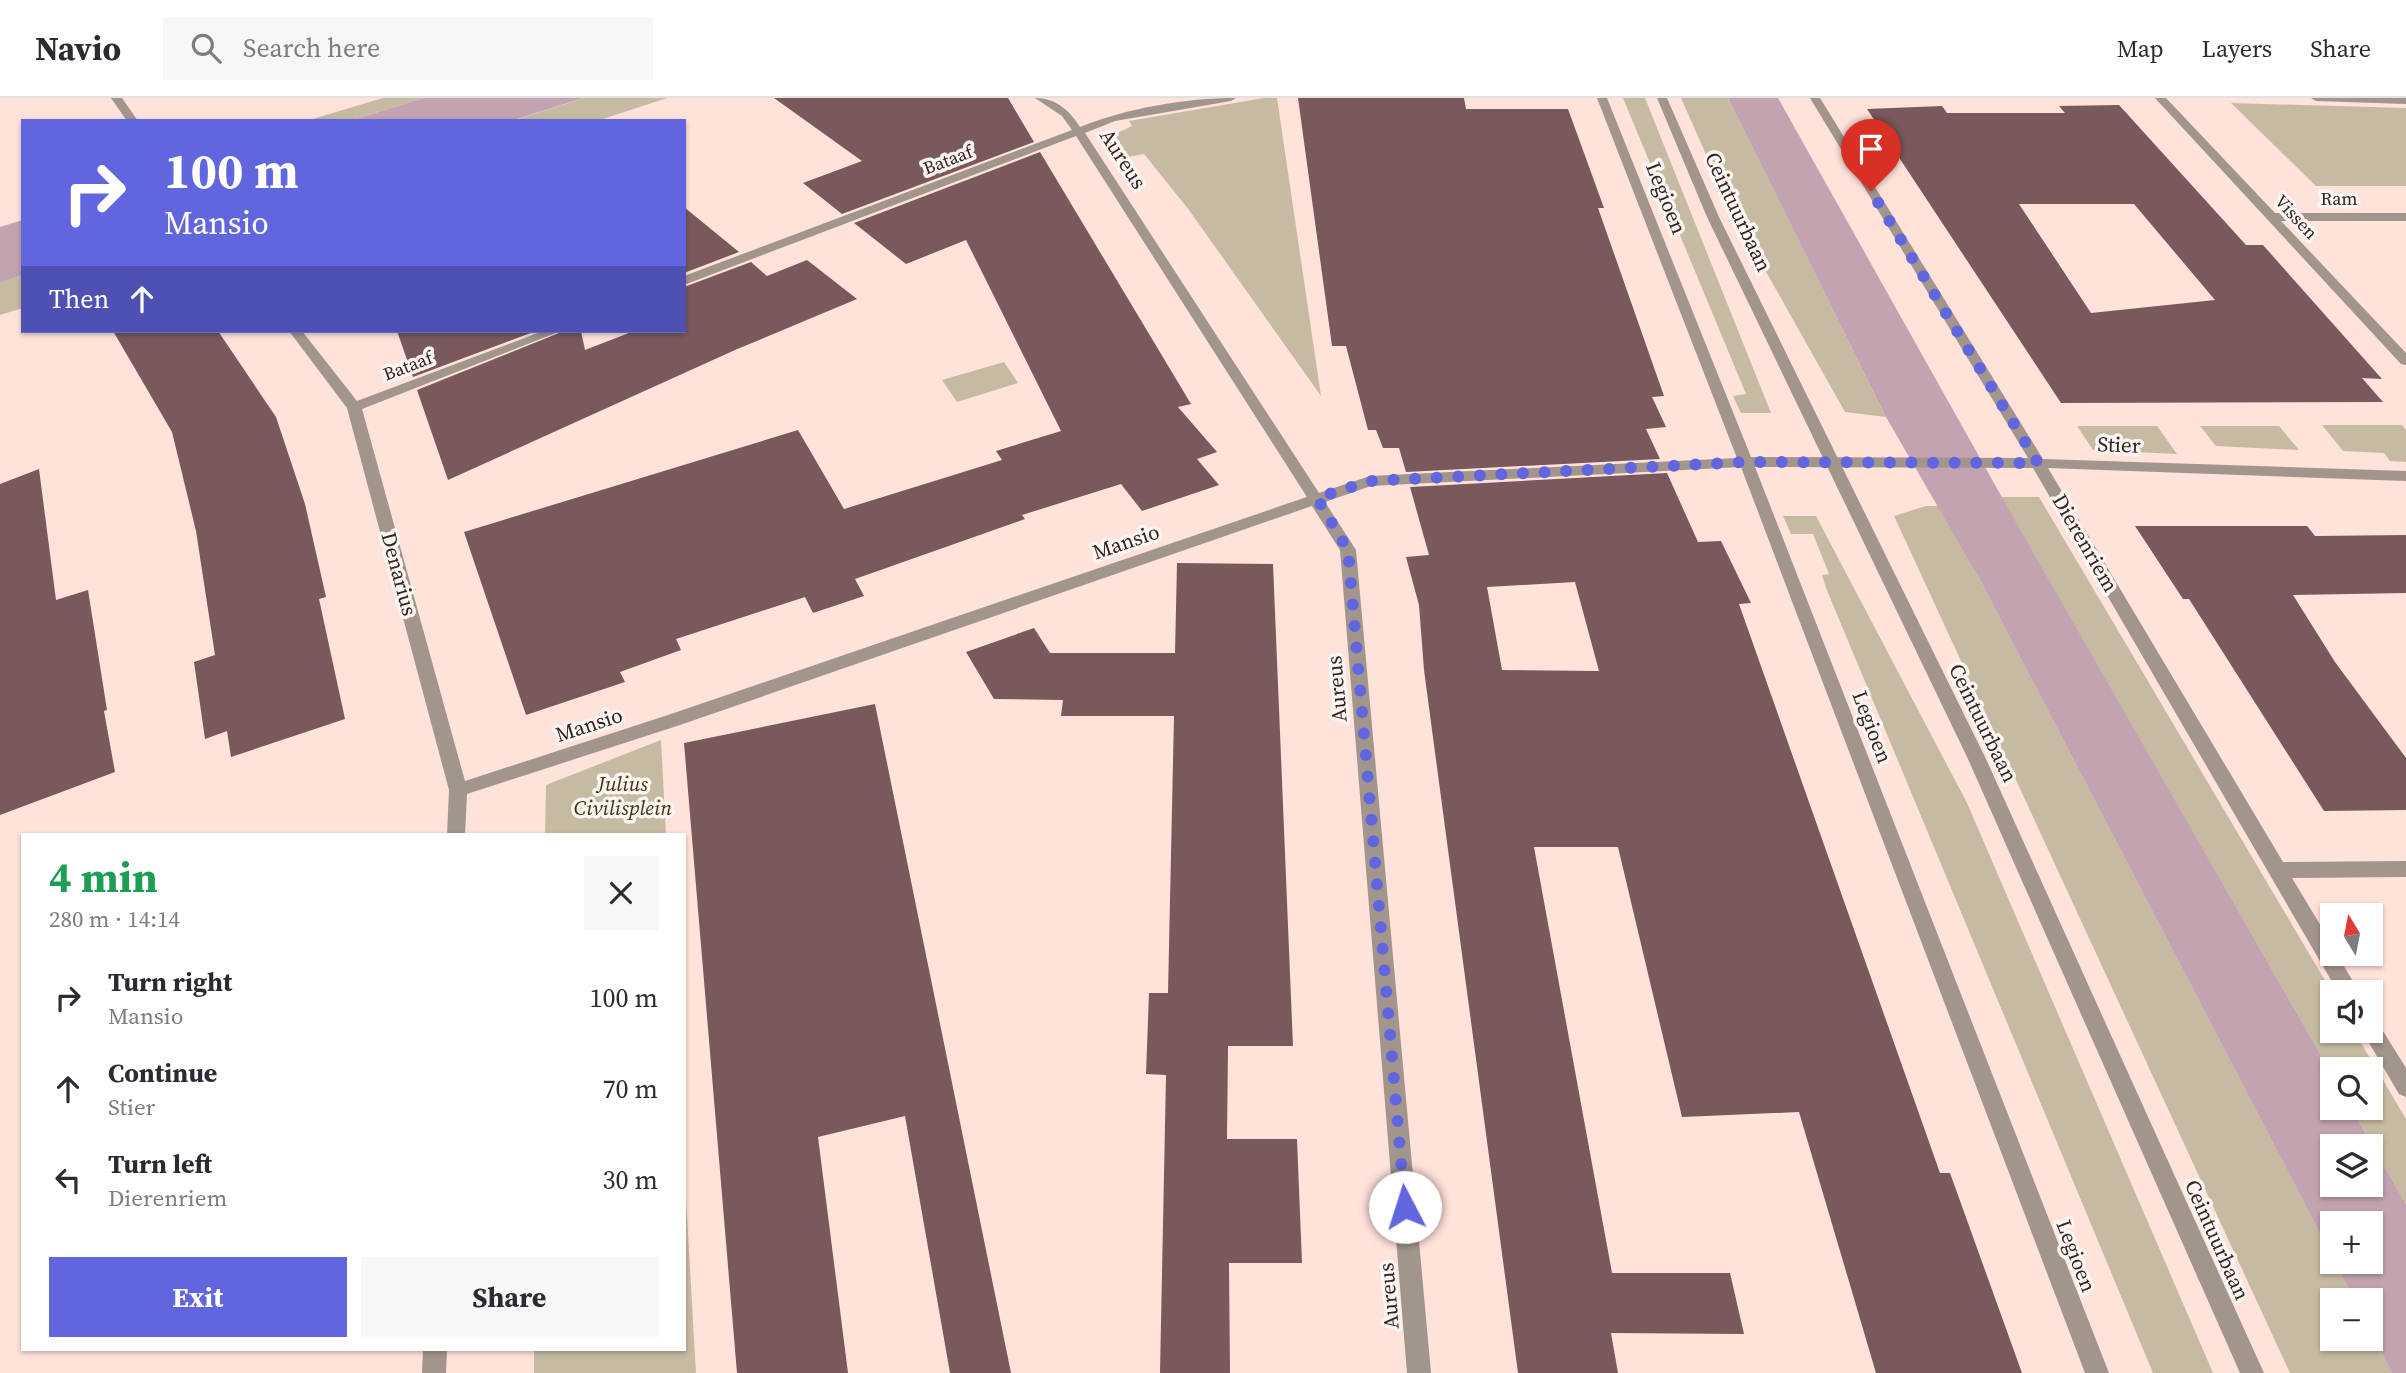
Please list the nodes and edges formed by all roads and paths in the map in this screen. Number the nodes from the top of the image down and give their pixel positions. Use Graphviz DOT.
graph roads {
  1 [pos="116,98"];
  2 [pos="1040,98"];
  3 [pos="1231,98"];
  4 [pos="1602,98"];
  5 [pos="1662,98"];
  6 [pos="1815,98"];
  7 [pos="2161,98"];
  8 [pos="2316,98"];
  9 [pos="2406,101"];
  10 [pos="132,119"];
  11 [pos="1078,131"];
  12 [pos="2273,217"];
  13 [pos="2406,217"];
  14 [pos="686,280"];
  15 [pos="297,333"];
  16 [pos="549,333"];
  17 [pos="2406,360"];
  18 [pos="354,407"];
  19 [pos="1831,461"];
  20 [pos="1746,462"];
  21 [pos="2038,463"];
  22 [pos="2406,476"];
  23 [pos="1317,498"];
  24 [pos="458,790"];
  25 [pos="456,833"];
  26 [pos="2406,869"];
  27 [pos="2275,870"];
  28 [pos="2342,980"];
  29 [pos="2379,1043"];
  30 [pos="2406,1087"];
  31 [pos="435,1351"];
  32 [pos="434,1373"];
  33 [pos="1419,1373"];
  34 [pos="2097,1373"];
  35 [pos="2252,1373"];
  1 -- 10 [label="street"];
  2 -- 11 [label="street, Aureus"];
  3 -- 11 [label="street, Bataaf"];
  4 -- 20 [label="street, Legioen"];
  5 -- 19 [label="street, Ceintuurbaan"];
  6 -- 21 [label="street, Dierenriem"];
  7 -- 12 [label="street, Vissen"];
  8 -- 9 [label="street"];
  11 -- 14 [label="street, Bataaf"];
  11 -- 23 [label="street, Aureus"];
  12 -- 13 [label="street, Ram"];
  12 -- 17 [label="street, Vissen"];
  15 -- 18 [label="street, Denarius"];
  16 -- 18 [label="street, Bataaf"];
  18 -- 24 [label="street, Denarius"];
  19 -- 20 [label="street, Mansio"];
  19 -- 21 [label="street, Stier"];
  19 -- 35 [label="street, Ceintuurbaan"];
  20 -- 23 [label="street, Mansio"];
  20 -- 34 [label="street, Legioen"];
  21 -- 22 [label="street, Stier"];
  21 -- 27 [label="street, Dierenriem"];
  23 -- 24 [label="street, Mansio"];
  23 -- 33 [label="street, Aureus"];
  24 -- 25 [label="street, Denarius"];
  26 -- 27 [label="street"];
  27 -- 28 [label="street, Dierenriem"];
  29 -- 30 [label="street"];
  31 -- 32 [label="street"];
}
